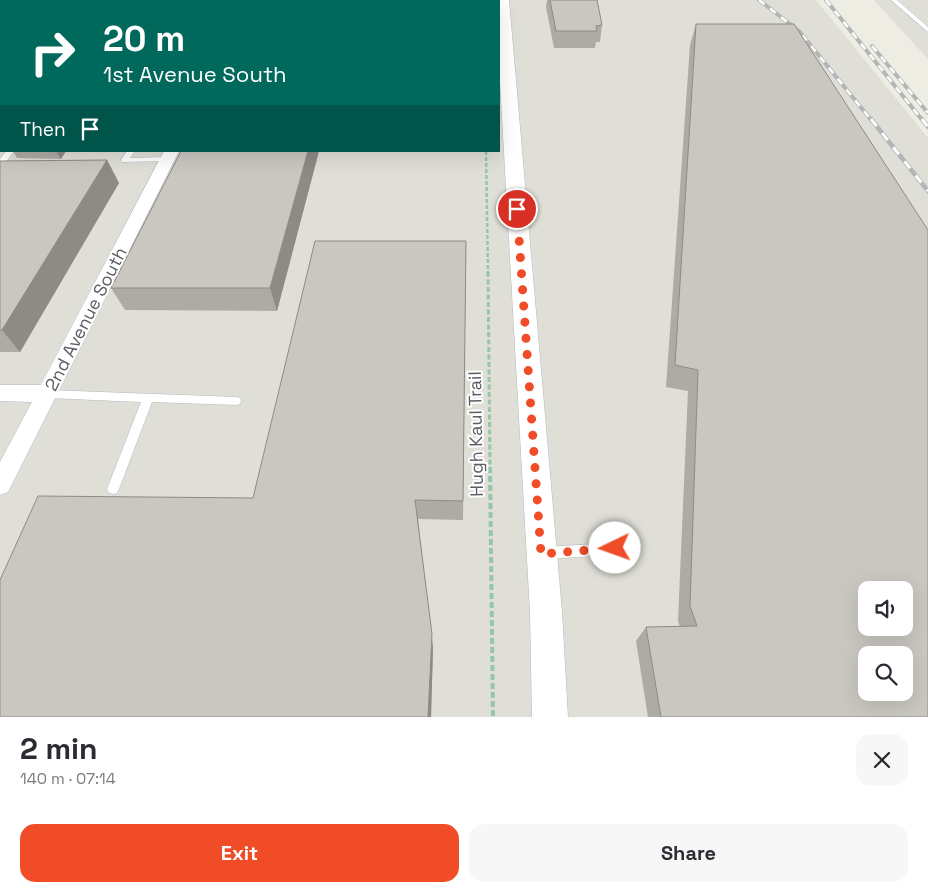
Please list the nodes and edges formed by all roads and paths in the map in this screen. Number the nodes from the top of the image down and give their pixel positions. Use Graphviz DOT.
graph roads {
  1 [pos="502,0"];
  2 [pos="894,0"];
  3 [pos="928,30"];
  4 [pos="9,152"];
  5 [pos="130,152"];
  6 [pos="486,152"];
  7 [pos="170,155"];
  8 [pos="0,164"];
  9 [pos="0,393"];
  10 [pos="47,394"];
  11 [pos="148,398"];
  12 [pos="236,401"];
  13 [pos="0,486"];
  14 [pos="113,489"];
  15 [pos="631,548"];
  16 [pos="541,554"];
  17 [pos="493,717"];
  18 [pos="550,717"];
  1 -- 16 [label="street"];
  2 -- 3 [label="lane"];
  4 -- 8 [label="lane"];
  5 -- 7 [label="lane"];
  6 -- 17 [label="path, Hugh Kaul Trail"];
  7 -- 10 [label="street, 2nd Avenue South"];
  9 -- 10 [label="street"];
  10 -- 11 [label="lane"];
  10 -- 13 [label="street, 2nd Avenue South"];
  11 -- 12 [label="lane"];
  11 -- 14 [label="lane"];
  15 -- 16 [label="lane"];
  16 -- 18 [label="street"];
}
